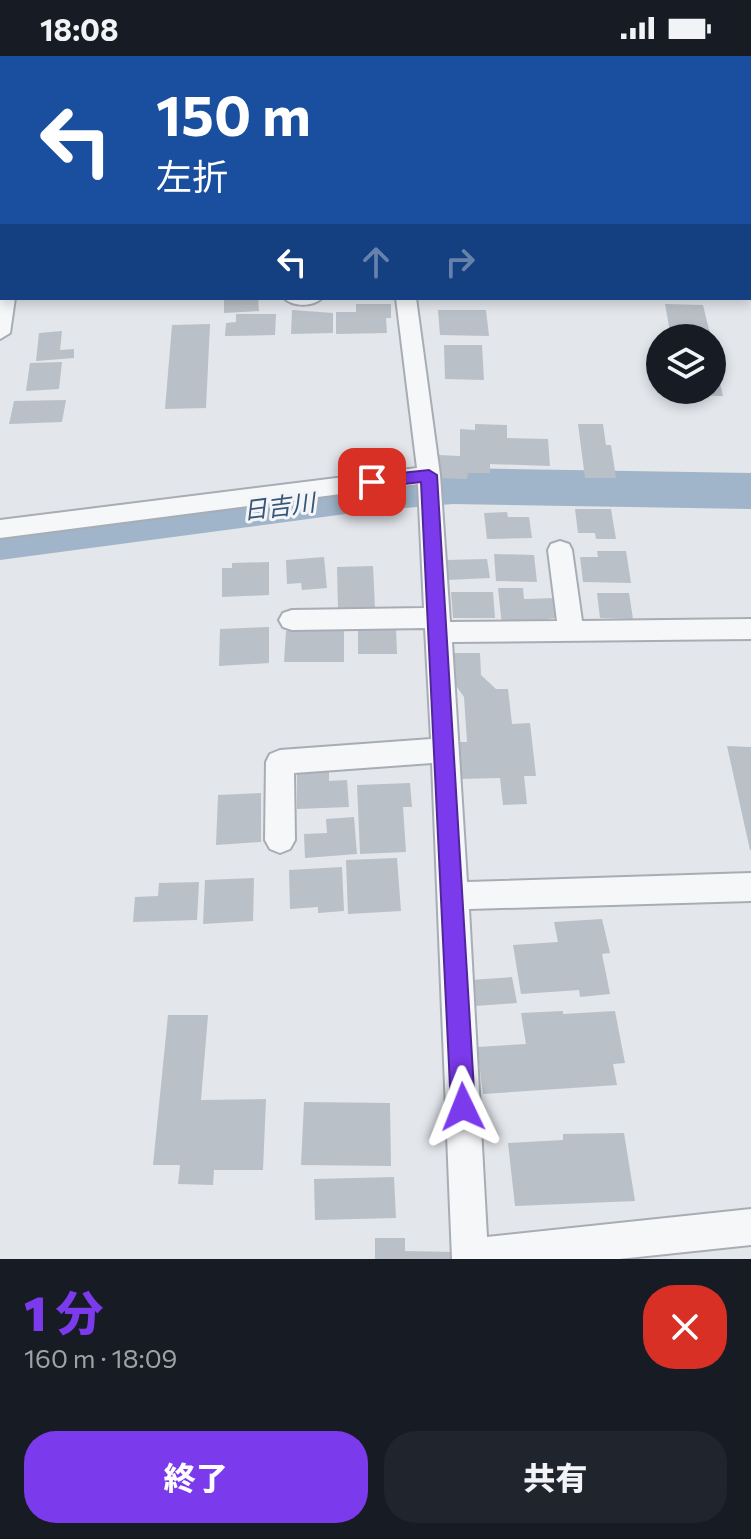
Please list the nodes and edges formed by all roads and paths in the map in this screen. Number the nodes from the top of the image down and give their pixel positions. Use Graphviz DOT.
graph roads {
  1 [pos="5,300"];
  2 [pos="406,300"];
  3 [pos="0,333"];
  4 [pos="429,475"];
  5 [pos="0,529"];
  6 [pos="560,550"];
  7 [pos="292,620"];
  8 [pos="438,625"];
  9 [pos="751,629"];
  10 [pos="571,631"];
  11 [pos="445,750"];
  12 [pos="280,840"];
  13 [pos="751,887"];
  14 [pos="453,896"];
  15 [pos="751,1227"];
  16 [pos="470,1258"];
  1 -- 3 [label="street"];
  2 -- 4 [label="street"];
  4 -- 5 [label="street"];
  4 -- 8 [label="street"];
  6 -- 10 [label="street"];
  7 -- 8 [label="street"];
  8 -- 10 [label="street"];
  8 -- 11 [label="street"];
  9 -- 10 [label="street"];
  11 -- 12 [label="street"];
  11 -- 14 [label="street"];
  13 -- 14 [label="street"];
  14 -- 16 [label="street"];
  15 -- 16 [label="street"];
}
